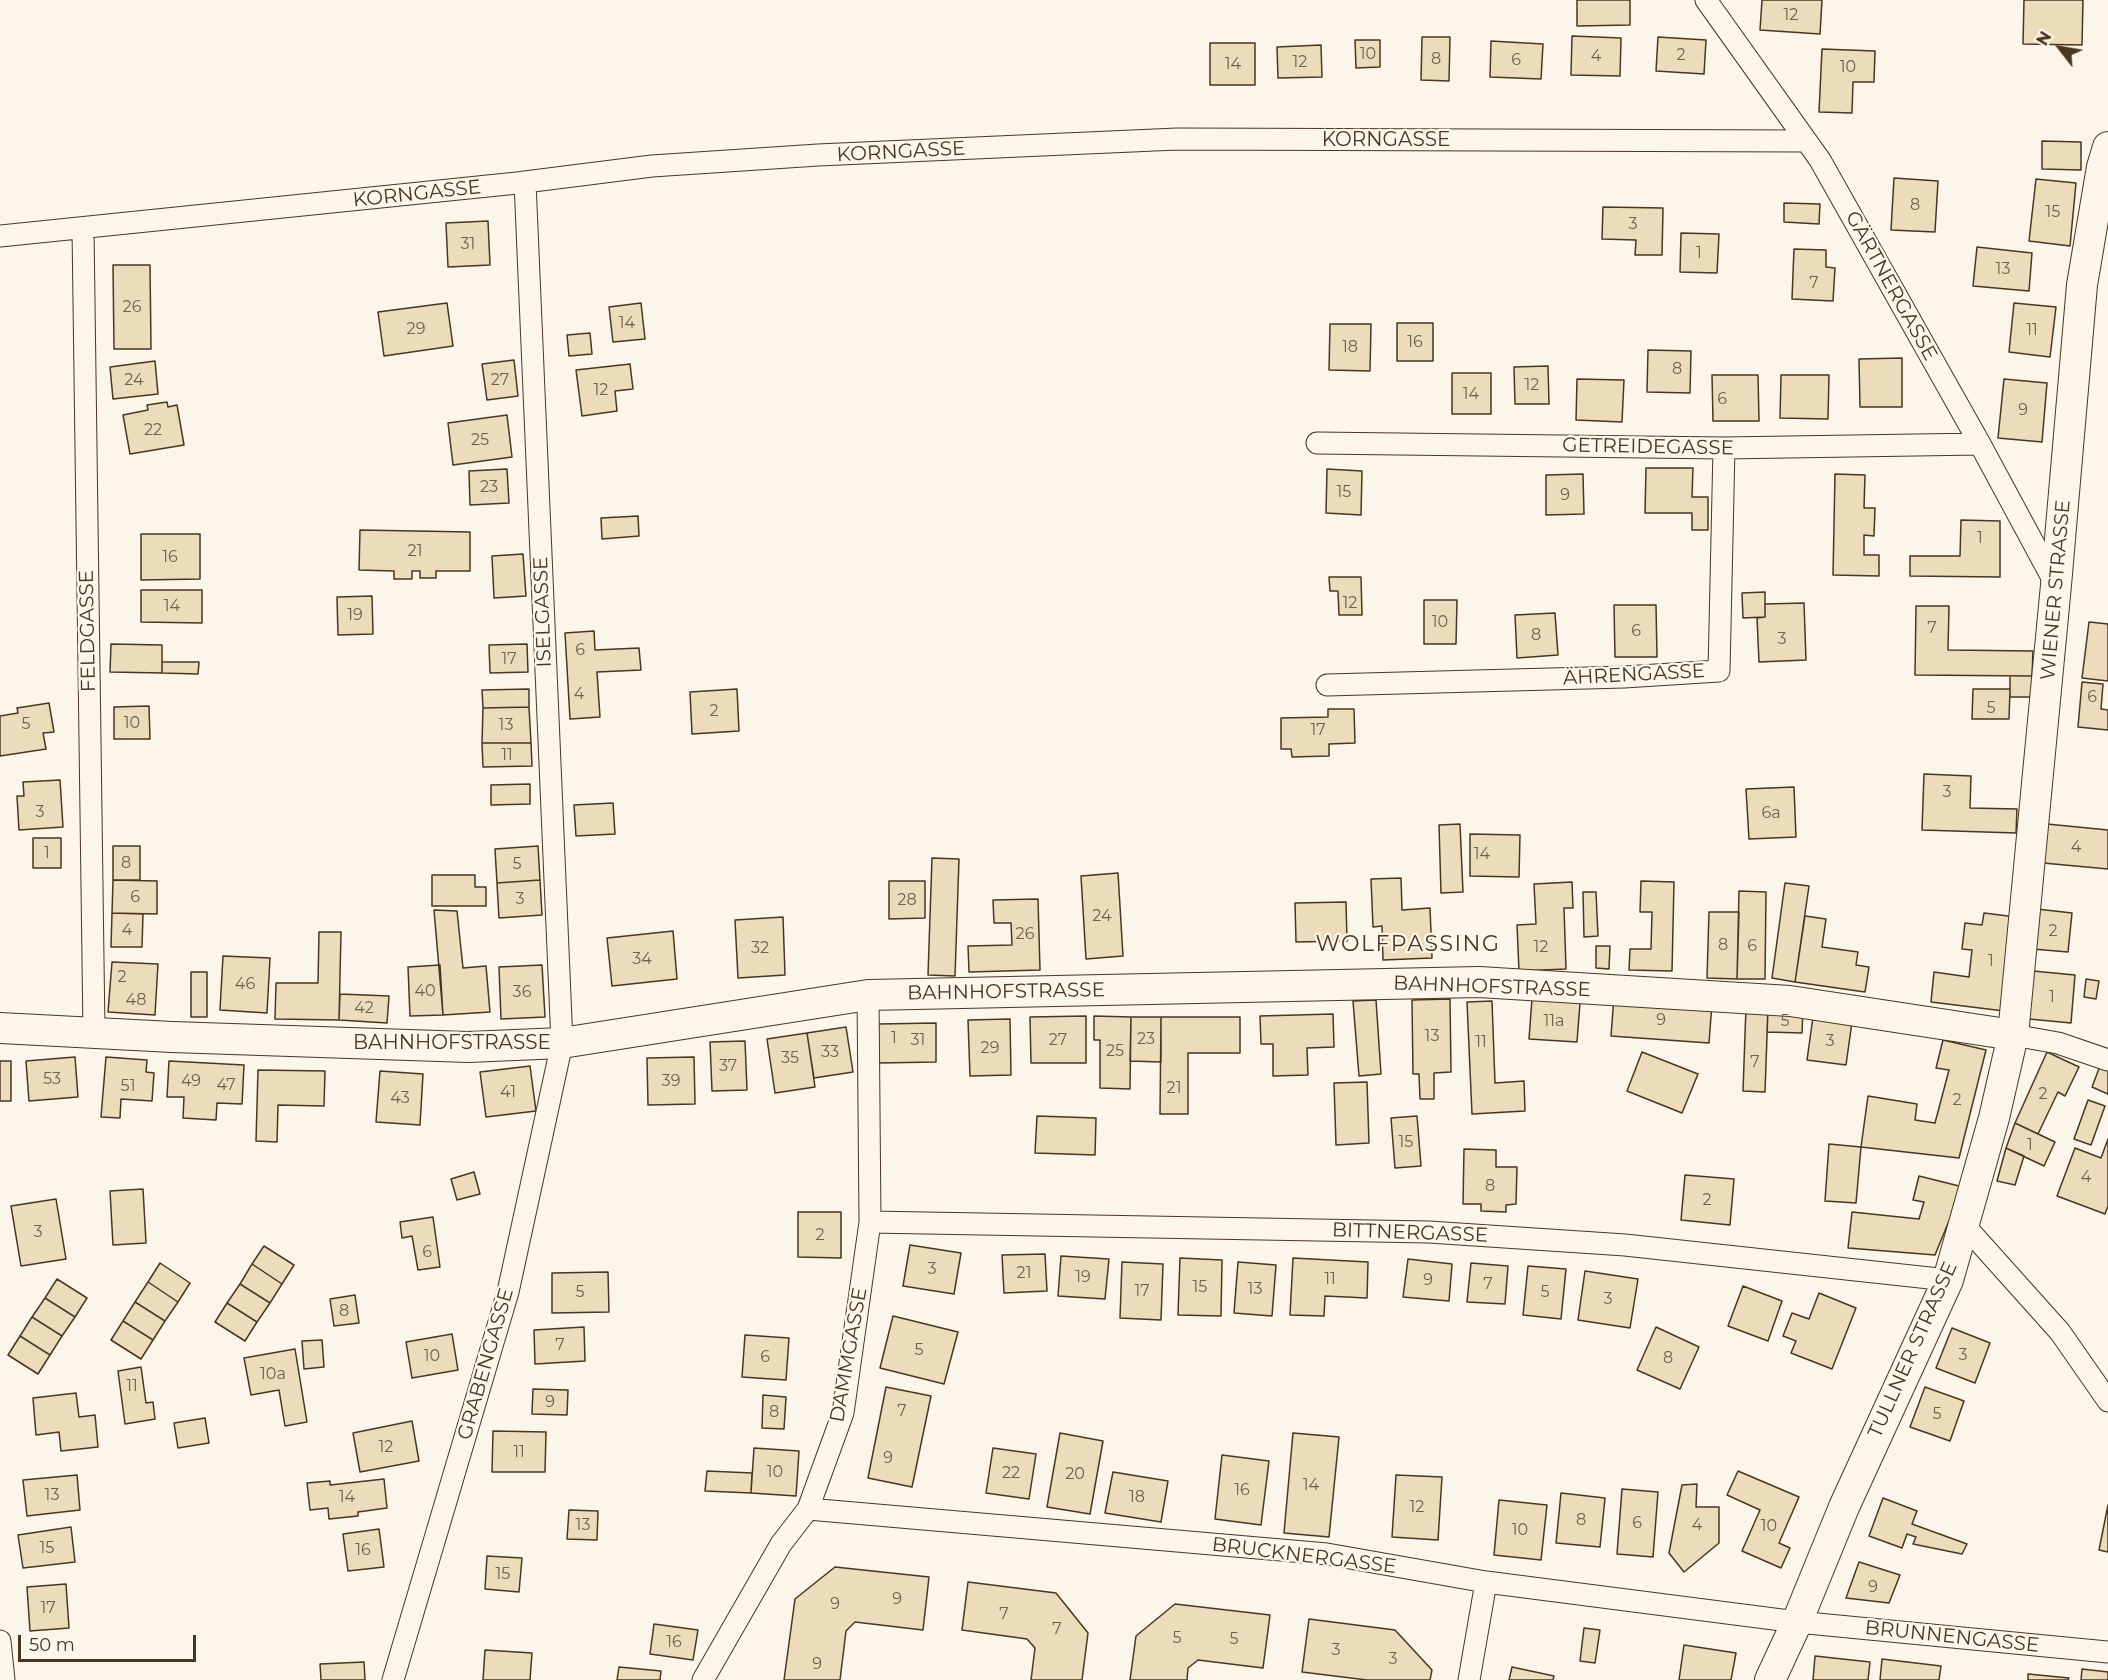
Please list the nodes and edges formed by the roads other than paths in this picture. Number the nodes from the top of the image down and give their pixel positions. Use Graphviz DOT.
graph roads {
  1 [pos="1706,0"];
  2 [pos="1805,141"];
  3 [pos="2108,147"];
  4 [pos="525,182"];
  5 [pos="82,229"];
  6 [pos="0,236"];
  7 [pos="1317,443"];
  8 [pos="1980,444"];
  9 [pos="1724,448"];
  10 [pos="2056,585"];
  11 [pos="1327,685"];
  12 [pos="868,995"];
  13 [pos="0,1028"];
  14 [pos="94,1032"];
  15 [pos="2013,1035"];
  16 [pos="562,1043"];
  17 [pos="2108,1060"];
  18 [pos="870,1222"];
  19 [pos="1965,1226"];
  20 [pos="1948,1280"];
  21 [pos="2108,1401"];
  22 [pos="808,1509"];
  23 [pos="1486,1582"];
  24 [pos="1797,1622"];
  25 [pos="0,1641"];
  26 [pos="2108,1652"];
  27 [pos="4,1680"];
  28 [pos="393,1680"];
  29 [pos="702,1680"];
  30 [pos="1469,1680"];
  31 [pos="1770,1680"];
  32 [pos="1788,1680"];
  1 -- 2 [label="street, GÄRTNERGASSE"];
  2 -- 4 [label="street, KORNGASSE"];
  2 -- 8 [label="street, GÄRTNERGASSE"];
  3 -- 10 [label="street, WIENER STRASSE"];
  4 -- 5 [label="street, KORNGASSE"];
  4 -- 16 [label="street, ISELGASSE"];
  5 -- 6 [label="street, KORNGASSE"];
  5 -- 14 [label="street, FELDGASSE"];
  7 -- 9 [label="street, GETREIDEGASSE"];
  8 -- 9 [label="street, GETREIDEGASSE"];
  8 -- 10 [label="street, GÄRTNERGASSE"];
  9 -- 11 [label="street, ÄHRENGASSE"];
  10 -- 15 [label="street, WIENER STRASSE"];
  12 -- 15 [label="street, BAHNHOFSTRASSE"];
  12 -- 16 [label="street, BAHNHOFSTRASSE"];
  12 -- 18 [label="street, DAMMGASSE"];
  13 -- 14 [label="street, BAHNHOFSTRASSE"];
  14 -- 16 [label="street, BAHNHOFSTRASSE"];
  15 -- 17 [label="street"];
  15 -- 19 [label="street, TULLNER STRASSE"];
  16 -- 28 [label="street, GRABENGASSE"];
  18 -- 20 [label="street, BITTNERGASSE"];
  18 -- 22 [label="street, DAMMGASSE"];
  19 -- 20 [label="street, TULLNER STRASSE"];
  19 -- 21 [label="street"];
  20 -- 24 [label="street, TULLNER STRASSE"];
  22 -- 23 [label="street, BRUCKNERGASSE"];
  22 -- 29 [label="street, DAMMGASSE"];
  23 -- 24 [label="street, BRUCKNERGASSE"];
  23 -- 30 [label="street"];
  24 -- 26 [label="street, BRUNNENGASSE"];
  24 -- 31 [label="street, TULLNER STRASSE"];
  24 -- 32 [label="street, TULLNER STRASSE"];
  25 -- 27 [label="street"];
}
